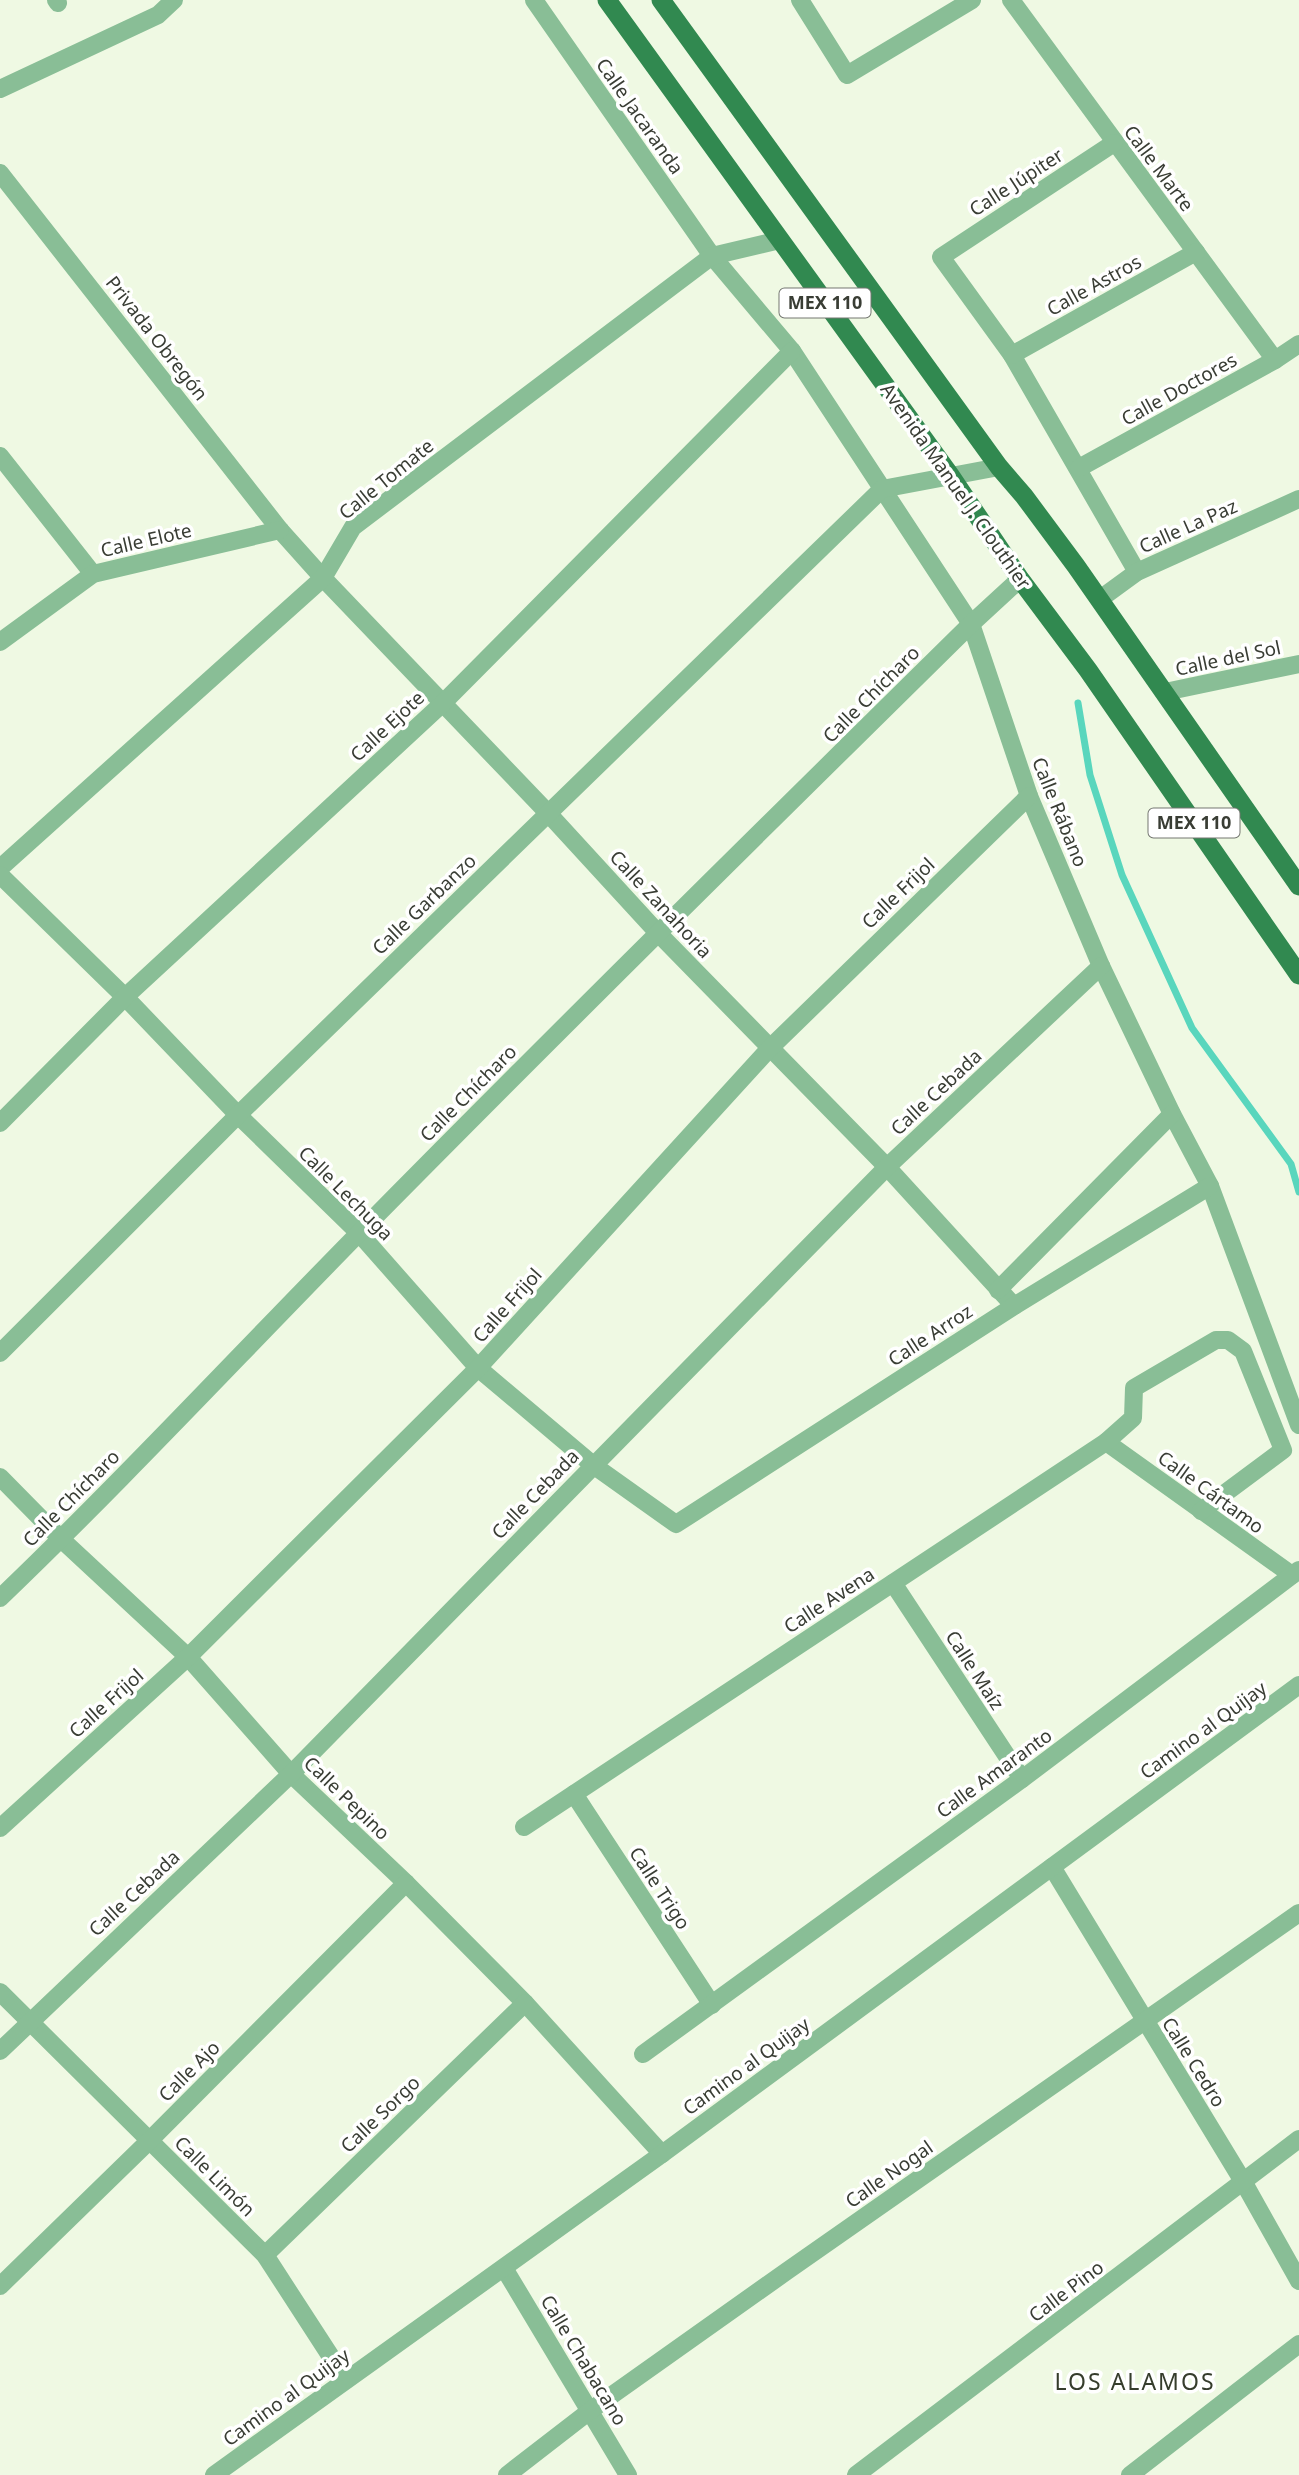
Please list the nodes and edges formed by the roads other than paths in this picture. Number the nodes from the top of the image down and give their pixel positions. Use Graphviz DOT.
graph roads {
  1 [pos="174,0"];
  2 [pos="534,0"];
  3 [pos="607,0"];
  4 [pos="661,0"];
  5 [pos="800,0"];
  6 [pos="972,0"];
  7 [pos="1011,0"];
  8 [pos="0,89"];
  9 [pos="1114,144"];
  10 [pos="0,173"];
  11 [pos="780,240"];
  12 [pos="1196,252"];
  13 [pos="712,256"];
  14 [pos="1299,344"];
  15 [pos="792,351"];
  16 [pos="1012,355"];
  17 [pos="1275,360"];
  18 [pos="0,456"];
  19 [pos="999,467"];
  20 [pos="1079,468"];
  21 [pos="950,475"];
  22 [pos="882,489"];
  23 [pos="1299,499"];
  24 [pos="280,530"];
  25 [pos="1137,572"];
  26 [pos="93,574"];
  27 [pos="323,578"];
  28 [pos="1020,579"];
  29 [pos="1100,599"];
  30 [pos="971,624"];
  31 [pos="0,642"];
  32 [pos="1299,664"];
  33 [pos="1165,692"];
  34 [pos="443,704"];
  35 [pos="1029,796"];
  36 [pos="547,812"];
  37 [pos="0,868"];
  38 [pos="0,875"];
  39 [pos="1299,886"];
  40 [pos="658,933"];
  41 [pos="1101,966"];
  42 [pos="1299,975"];
  43 [pos="125,997"];
  44 [pos="769,1049"];
  45 [pos="1172,1114"];
  46 [pos="238,1115"];
  47 [pos="0,1123"];
  48 [pos="887,1167"];
  49 [pos="1210,1186"];
  50 [pos="359,1233"];
  51 [pos="998,1290"];
  52 [pos="1014,1306"];
  53 [pos="0,1353"];
  54 [pos="478,1368"];
  55 [pos="1299,1425"];
  56 [pos="1106,1442"];
  57 [pos="593,1465"];
  58 [pos="0,1476"];
  59 [pos="1200,1511"];
  60 [pos="676,1524"];
  61 [pos="61,1539"];
  62 [pos="1296,1573"];
  63 [pos="893,1583"];
  64 [pos="0,1598"];
  65 [pos="188,1657"];
  66 [pos="1299,1685"];
  67 [pos="291,1774"];
  68 [pos="1022,1779"];
  69 [pos="574,1794"];
  70 [pos="524,1827"];
  71 [pos="0,1828"];
  72 [pos="1052,1867"];
  73 [pos="406,1883"];
  74 [pos="1299,1913"];
  75 [pos="0,1992"];
  76 [pos="524,2003"];
  77 [pos="712,2005"];
  78 [pos="30,2021"];
  79 [pos="1144,2021"];
  80 [pos="0,2051"];
  81 [pos="643,2054"];
  82 [pos="1299,2139"];
  83 [pos="150,2140"];
  84 [pos="662,2154"];
  85 [pos="1244,2183"];
  86 [pos="265,2255"];
  87 [pos="504,2267"];
  88 [pos="1299,2281"];
  89 [pos="0,2286"];
  90 [pos="1299,2344"];
  91 [pos="346,2380"];
  92 [pos="591,2410"];
  93 [pos="214,2475"];
  94 [pos="507,2475"];
  95 [pos="628,2475"];
  96 [pos="856,2475"];
  97 [pos="1130,2475"];
  1 -- 8 [label="street"];
  2 -- 13 [label="street, Calle Jacaranda"];
  3 -- 11 [label="main road, Avenida Manuel J. Clouthier / MEX 110"];
  4 -- 19 [label="main road, MEX 110"];
  5 -- 6 [label="street"];
  7 -- 9 [label="street, Calle Marte"];
  9 -- 12 [label="street, Calle Marte"];
  9 -- 16 [label="street, Calle Júpiter"];
  10 -- 24 [label="street, Privada Obregón"];
  11 -- 13 [label="street, Calle Tomate"];
  11 -- 21 [label="main road, Avenida Manuel J. Clouthier / MEX 110"];
  12 -- 16 [label="street, Calle Astros"];
  12 -- 17 [label="street, Calle Marte"];
  13 -- 15 [label="street, Calle Rábano"];
  13 -- 27 [label="street, Calle Tomate"];
  14 -- 17 [label="street, Calle Doctores"];
  15 -- 22 [label="street, Calle Rábano"];
  15 -- 34 [label="street, Calle Ejote"];
  16 -- 20 [label="street"];
  17 -- 20 [label="street, Calle Doctores"];
  18 -- 26 [label="street"];
  19 -- 21 [label="street"];
  19 -- 29 [label="main road, MEX 110"];
  20 -- 25 [label="street"];
  21 -- 22 [label="street"];
  21 -- 28 [label="main road, Avenida Manuel J. Clouthier / MEX 110"];
  22 -- 30 [label="street, Calle Rábano"];
  22 -- 36 [label="street, Calle Garbanzo"];
  23 -- 25 [label="street, Calle La Paz"];
  24 -- 26 [label="street, Calle Elote"];
  24 -- 27 [label="street, Calle Zanahoria"];
  25 -- 29 [label="street, Calle La Paz"];
  26 -- 31 [label="street, Calle Elote"];
  27 -- 34 [label="street, Calle Zanahoria"];
  27 -- 37 [label="street, Calle Tomate"];
  28 -- 30 [label="street, Calle Chícharo"];
  28 -- 42 [label="main road, Avenida Manuel J. Clouthier / MEX 110"];
  29 -- 33 [label="main road, MEX 110"];
  30 -- 35 [label="street, Calle Rábano"];
  30 -- 40 [label="street, Calle Chícharo"];
  32 -- 33 [label="street, Calle del Sol"];
  33 -- 39 [label="main road, MEX 110"];
  34 -- 36 [label="street, Calle Zanahoria"];
  34 -- 43 [label="street, Calle Ejote"];
  35 -- 41 [label="street, Calle Rábano"];
  35 -- 44 [label="street, Calle Frijol"];
  36 -- 40 [label="street, Calle Zanahoria"];
  36 -- 46 [label="street, Calle Garbanzo"];
  38 -- 43 [label="street, Calle Lechuga"];
  40 -- 44 [label="street, Calle Zanahoria"];
  40 -- 50 [label="street, Calle Chícharo"];
  41 -- 45 [label="street, Calle Rábano"];
  41 -- 48 [label="street, Calle Cebada"];
  43 -- 46 [label="street, Calle Lechuga"];
  43 -- 47 [label="street, Calle Ejote"];
  44 -- 48 [label="street, Calle Zanahoria"];
  44 -- 54 [label="street, Calle Frijol"];
  45 -- 49 [label="street, Calle Rábano"];
  45 -- 51 [label="street"];
  46 -- 50 [label="street, Calle Lechuga"];
  46 -- 53 [label="street, Calle Garbanzo"];
  48 -- 51 [label="street, Calle Zanahoria"];
  48 -- 57 [label="street, Calle Cebada"];
  49 -- 52 [label="street, Calle Arroz"];
  49 -- 55 [label="street, Calle Rábano"];
  50 -- 54 [label="street, Calle Lechuga"];
  50 -- 61 [label="street, Calle Chícharo"];
  51 -- 52 [label="street, Calle Zanahoria"];
  52 -- 60 [label="street, Calle Arroz"];
  54 -- 57 [label="street, Calle Lechuga"];
  54 -- 65 [label="street, Calle Frijol"];
  56 -- 59 [label="street, Calle Cártamo"];
  56 -- 59 [label="street, Calle Avena"];
  56 -- 63 [label="street, Calle Avena"];
  57 -- 60 [label="street, Calle Lechuga"];
  57 -- 67 [label="street, Calle Cebada"];
  58 -- 61 [label="street, Calle Pepino"];
  59 -- 62 [label="street, Calle Cártamo"];
  61 -- 64 [label="street, Calle Chícharo"];
  61 -- 65 [label="street, Calle Pepino"];
  62 -- 68 [label="street, Calle Amaranto"];
  63 -- 68 [label="street, Calle Maíz"];
  63 -- 69 [label="street, Calle Avena"];
  65 -- 67 [label="street, Calle Pepino"];
  65 -- 71 [label="street, Calle Frijol"];
  66 -- 72 [label="street, Camino al Quijay"];
  67 -- 73 [label="street, Calle Pepino"];
  67 -- 78 [label="street, Calle Cebada"];
  68 -- 77 [label="street, Calle Amaranto"];
  69 -- 70 [label="street, Calle Avena"];
  69 -- 77 [label="street, Calle Trigo"];
  72 -- 79 [label="street, Calle Cedro"];
  72 -- 84 [label="street, Camino al Quijay"];
  73 -- 76 [label="street, Calle Pepino"];
  73 -- 83 [label="street, Calle Ajo"];
  74 -- 79 [label="street, Calle Nogal"];
  75 -- 78 [label="street, Calle Limón"];
  76 -- 84 [label="street, Calle Pepino"];
  76 -- 86 [label="street, Calle Sorgo"];
  77 -- 81 [label="street, Calle Amaranto"];
  78 -- 80 [label="street, Calle Cebada"];
  78 -- 83 [label="street, Calle Limón"];
  79 -- 85 [label="street, Calle Cedro"];
  79 -- 92 [label="street, Calle Nogal"];
  82 -- 85 [label="street, Calle Pino"];
  83 -- 86 [label="street, Calle Limón"];
  83 -- 89 [label="street, Calle Ajo"];
  84 -- 87 [label="street, Camino al Quijay"];
  85 -- 88 [label="street, Calle Cedro"];
  85 -- 96 [label="street, Calle Pino"];
  86 -- 91 [label="street, Calle Limón"];
  87 -- 91 [label="street, Camino al Quijay"];
  87 -- 92 [label="street, Calle Chabacano"];
  90 -- 97 [label="street"];
  91 -- 93 [label="street, Camino al Quijay"];
  92 -- 94 [label="street, Calle Nogal"];
  92 -- 95 [label="street, Calle Chabacano"];
}
